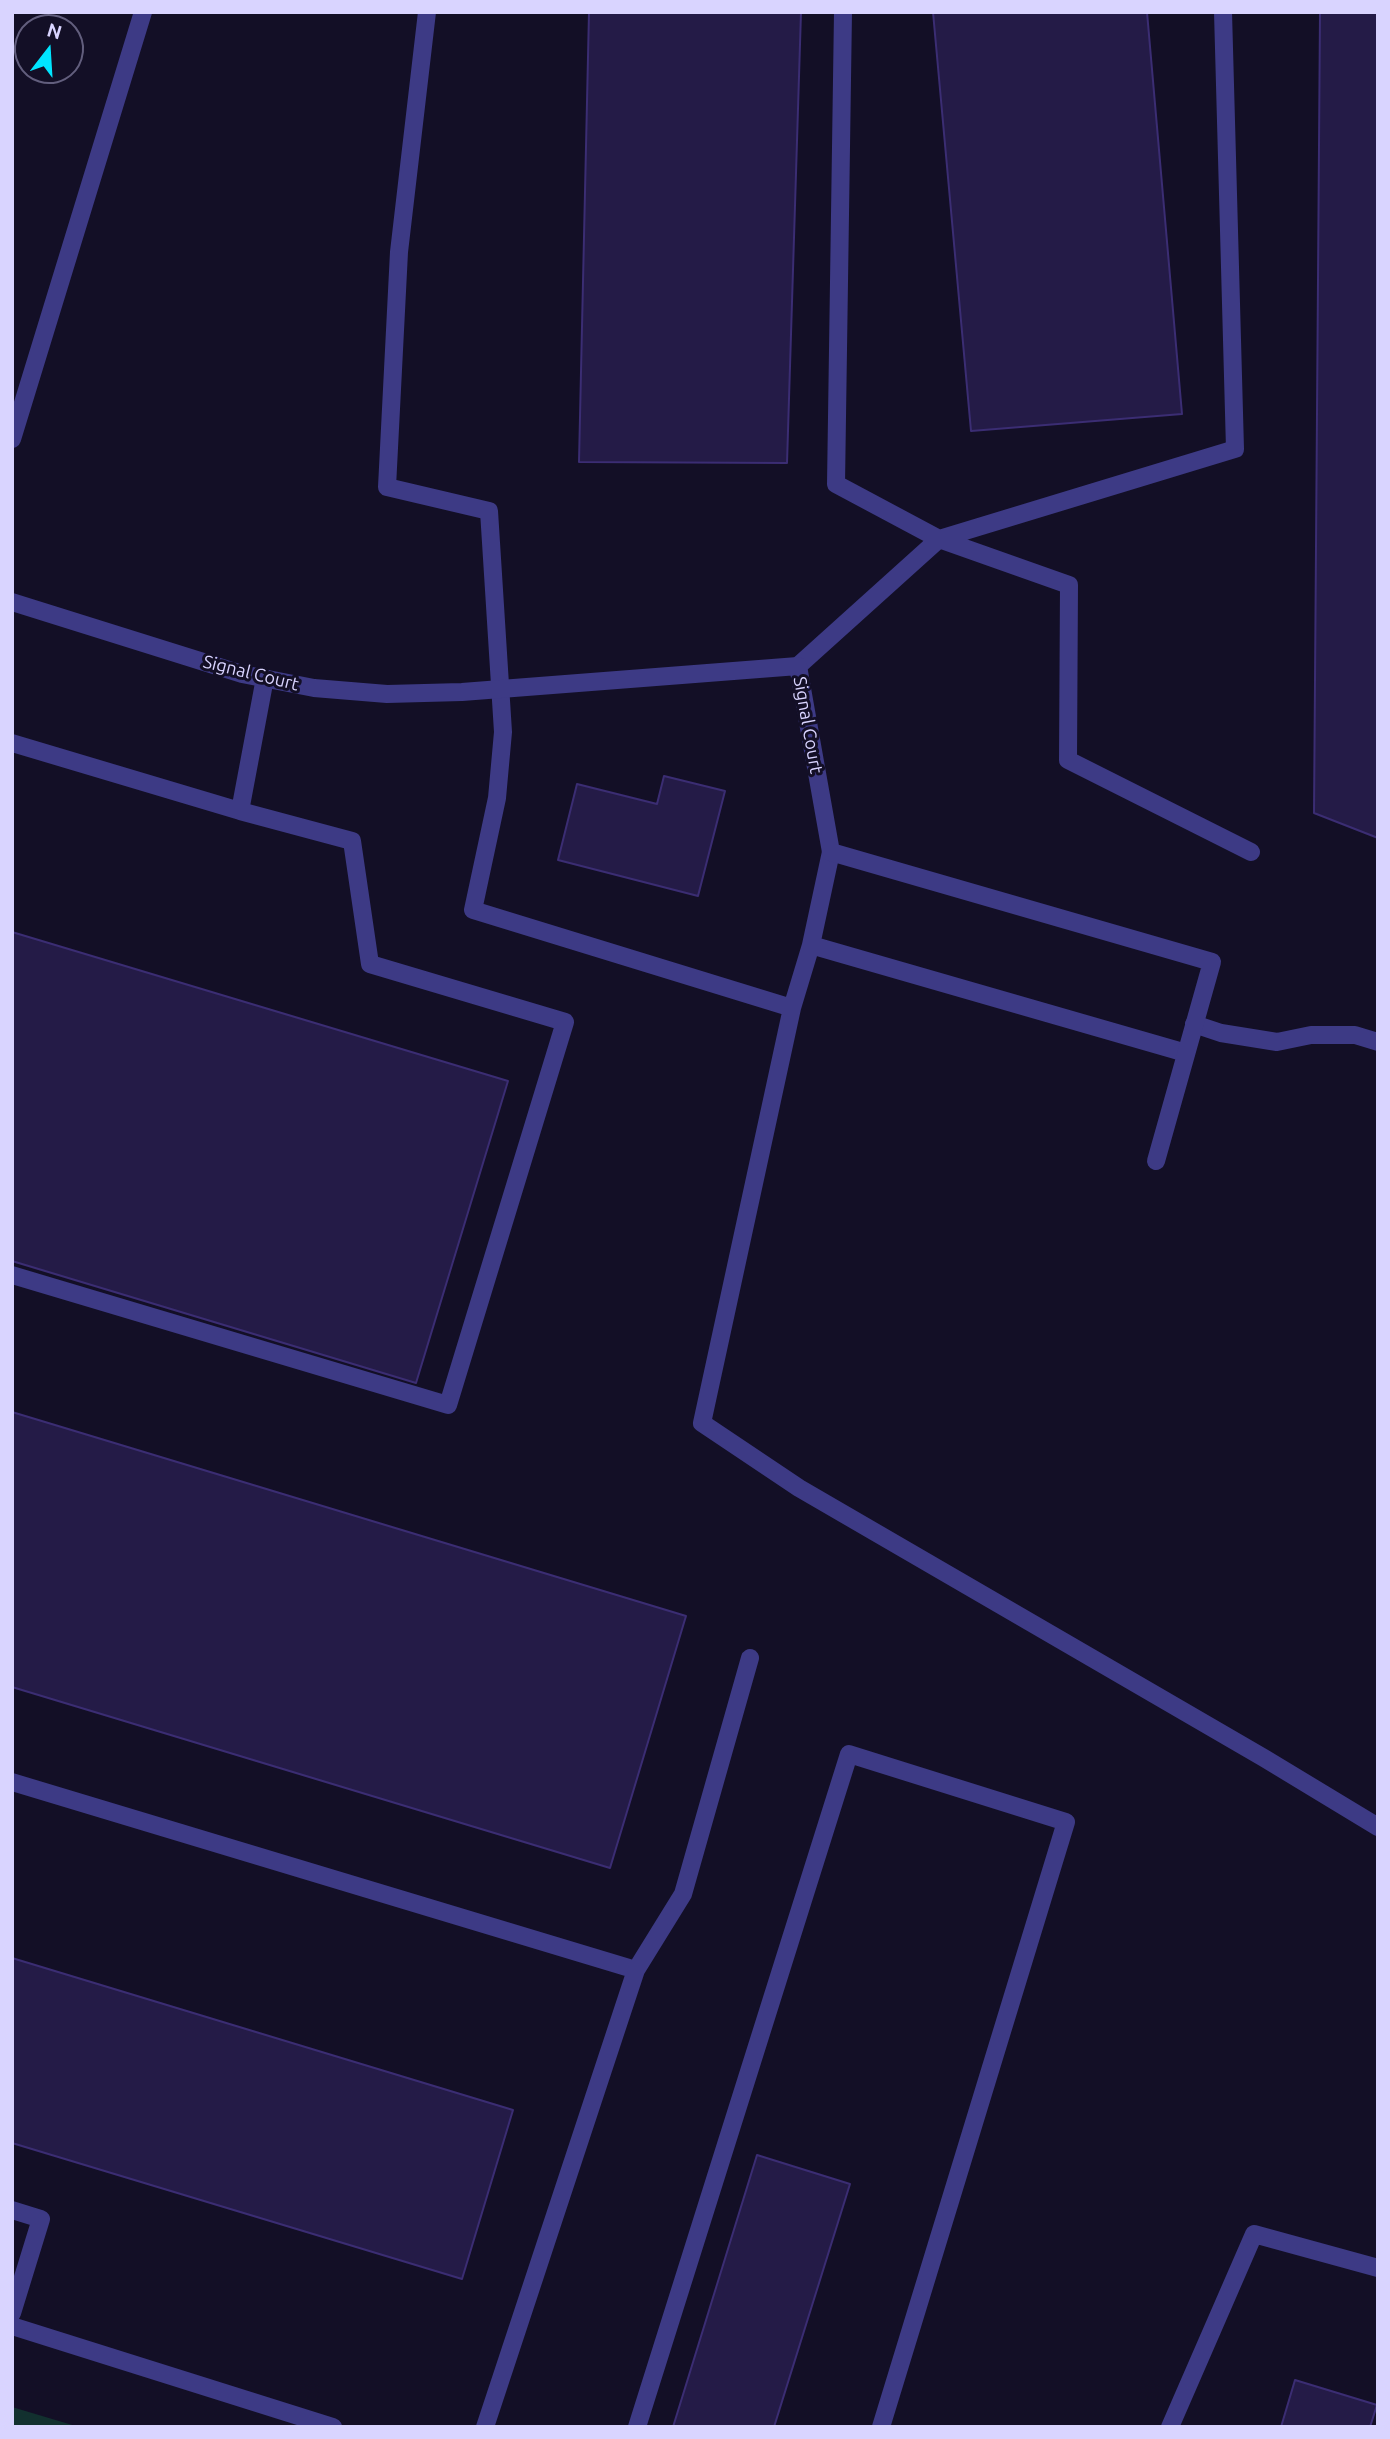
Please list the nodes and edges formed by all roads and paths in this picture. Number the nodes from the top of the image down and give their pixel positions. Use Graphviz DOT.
graph roads {
  1 [pos="143,12"];
  2 [pos="427,12"];
  3 [pos="843,12"];
  4 [pos="1223,12"];
  5 [pos="12,439"];
  6 [pos="939,539"];
  7 [pos="12,602"];
  8 [pos="798,666"];
  9 [pos="265,678"];
  10 [pos="501,689"];
  11 [pos="12,743"];
  12 [pos="240,811"];
  13 [pos="831,852"];
  14 [pos="1251,852"];
  15 [pos="811,945"];
  16 [pos="792,1008"];
  17 [pos="1194,1024"];
  18 [pos="1378,1042"];
  19 [pos="1186,1053"];
  20 [pos="1156,1161"];
  21 [pos="12,1275"];
  22 [pos="750,1658"];
  23 [pos="12,1782"];
  24 [pos="1378,1827"];
  25 [pos="636,1970"];
  26 [pos="12,2210"];
  27 [pos="1378,2269"];
  28 [pos="12,2313"];
  29 [pos="12,2326"];
  30 [pos="333,2427"];
  31 [pos="485,2427"];
  32 [pos="637,2427"];
  33 [pos="881,2427"];
  34 [pos="1170,2427"];
  1 -- 5 [label="street"];
  2 -- 10 [label="street"];
  3 -- 6 [label="street"];
  4 -- 6 [label="street"];
  6 -- 8 [label="street"];
  6 -- 14 [label="street"];
  7 -- 9 [label="street, Signal Court"];
  8 -- 10 [label="street, Signal Court"];
  8 -- 13 [label="street, Signal Court"];
  9 -- 10 [label="street, Signal Court"];
  9 -- 12 [label="street"];
  10 -- 16 [label="street"];
  11 -- 12 [label="street"];
  12 -- 21 [label="street"];
  13 -- 15 [label="street"];
  13 -- 17 [label="street"];
  15 -- 16 [label="street"];
  15 -- 19 [label="street"];
  16 -- 24 [label="street"];
  17 -- 18 [label="street"];
  17 -- 19 [label="street"];
  19 -- 20 [label="street"];
  22 -- 25 [label="street"];
  23 -- 25 [label="street"];
  25 -- 31 [label="street"];
  26 -- 28 [label="street"];
  27 -- 34 [label="street"];
  29 -- 30 [label="street"];
  32 -- 33 [label="street"];
}
